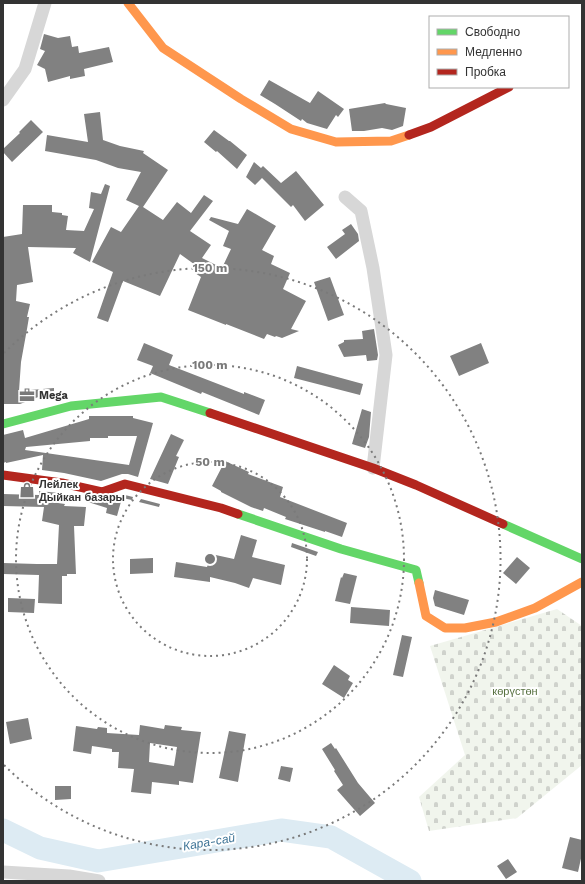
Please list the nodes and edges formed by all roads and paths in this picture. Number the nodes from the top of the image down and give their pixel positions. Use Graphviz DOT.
graph roads {
  1 [pos="45,3"];
  2 [pos="128,3"];
  3 [pos="507,88"];
  4 [pos="3,100"];
  5 [pos="344,197"];
  6 [pos="3,424"];
  7 [pos="373,468"];
  8 [pos="3,476"];
  9 [pos="582,559"];
  10 [pos="582,582"];
  11 [pos="3,872"];
  12 [pos="99,881"];
  1 -- 4 [label="street"];
  2 -- 3 [label="street"];
  5 -- 7 [label="street"];
  6 -- 7 [label="street"];
  7 -- 9 [label="street"];
  8 -- 10 [label="street"];
  11 -- 12 [label="street"];
}
